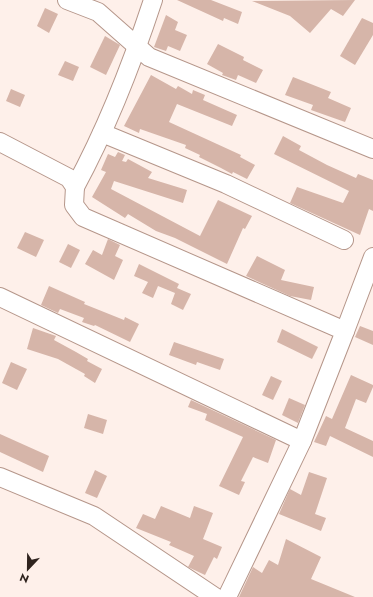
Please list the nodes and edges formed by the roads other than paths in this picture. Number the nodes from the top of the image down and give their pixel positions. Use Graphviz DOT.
graph roads {
  1 [pos="67,0"];
  2 [pos="153,0"];
  3 [pos="137,47"];
  4 [pos="102,133"];
  5 [pos="0,142"];
  6 [pos="373,149"];
  7 [pos="76,188"];
  8 [pos="344,240"];
  9 [pos="373,257"];
  10 [pos="0,297"];
  11 [pos="345,331"];
  12 [pos="302,441"];
  13 [pos="0,477"];
  14 [pos="214,597"];
  15 [pos="227,597"];
  1 -- 3 [label="street"];
  2 -- 3 [label="street"];
  3 -- 4 [label="street"];
  3 -- 6 [label="street"];
  4 -- 7 [label="street"];
  4 -- 8 [label="street"];
  5 -- 7 [label="street"];
  7 -- 11 [label="street"];
  9 -- 11 [label="street"];
  10 -- 12 [label="street"];
  11 -- 12 [label="street"];
  12 -- 15 [label="street"];
  13 -- 14 [label="street"];
}
